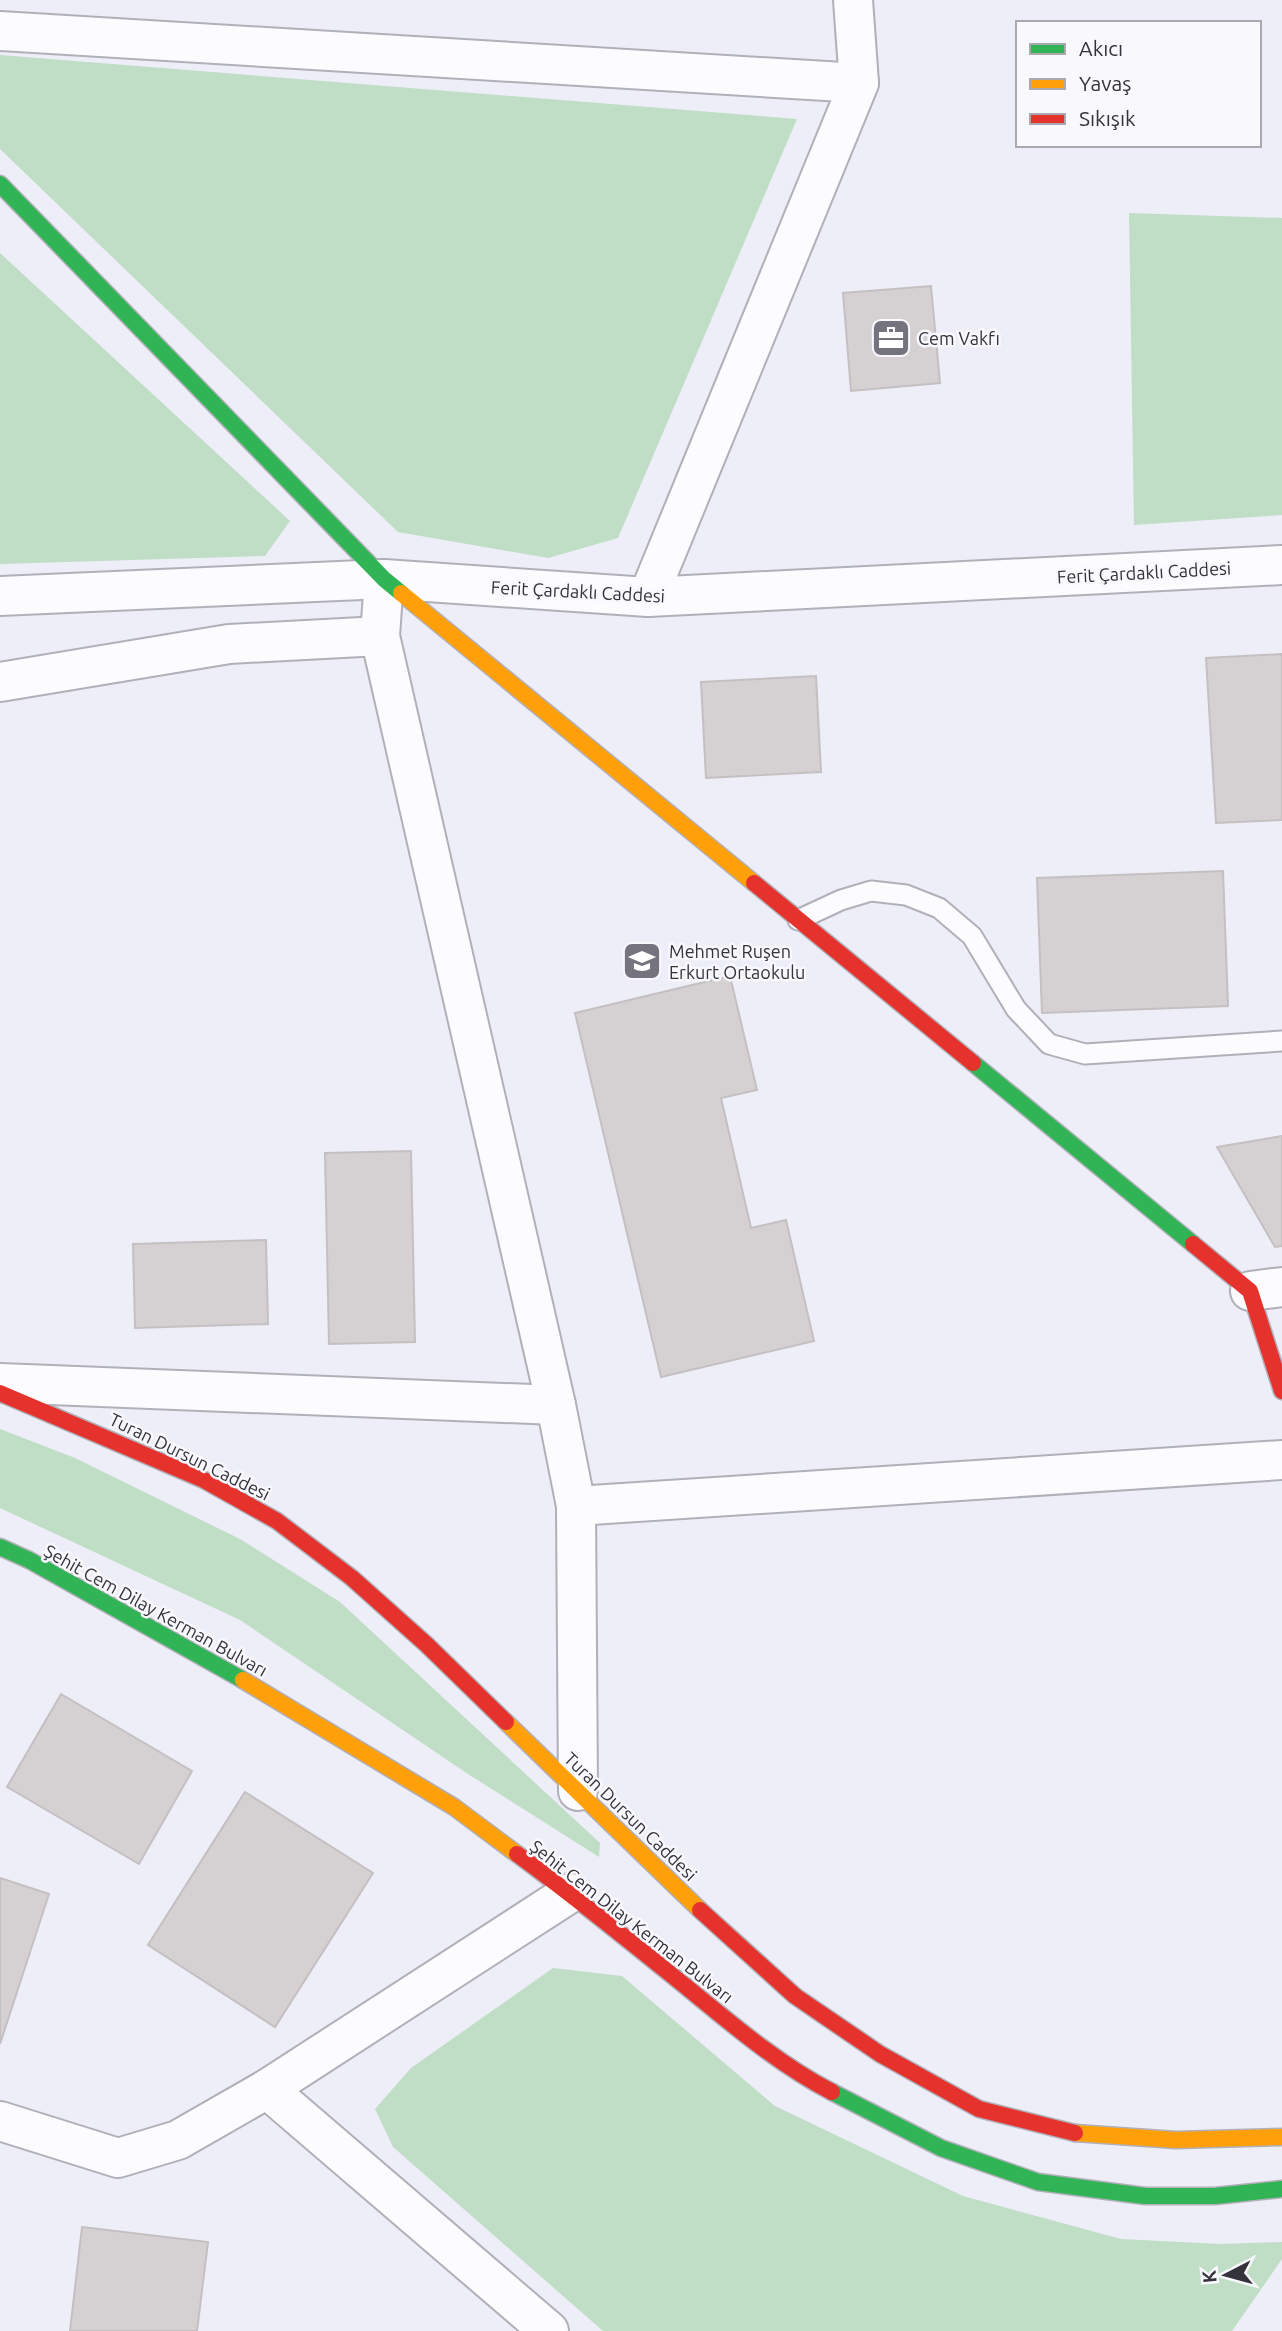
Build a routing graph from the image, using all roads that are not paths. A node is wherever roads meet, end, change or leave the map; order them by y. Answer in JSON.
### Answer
{"nodes":[{"id":1,"x":853,"y":0,"type":"edge"},
{"id":2,"x":0,"y":30,"type":"edge"},
{"id":3,"x":859,"y":83,"type":"junction"},
{"id":4,"x":0,"y":184,"type":"edge"},
{"id":5,"x":1282,"y":565,"type":"edge"},
{"id":6,"x":384,"y":579,"type":"junction"},
{"id":7,"x":0,"y":596,"type":"edge"},
{"id":8,"x":648,"y":597,"type":"junction"},
{"id":9,"x":380,"y":636,"type":"junction"},
{"id":10,"x":0,"y":682,"type":"edge"},
{"id":11,"x":798,"y":920,"type":"junction"},
{"id":12,"x":1282,"y":1041,"type":"edge"},
{"id":13,"x":1266,"y":1289,"type":"edge"},
{"id":14,"x":0,"y":1383,"type":"edge"},
{"id":15,"x":1282,"y":1391,"type":"edge"},
{"id":16,"x":0,"y":1393,"type":"edge"},
{"id":17,"x":556,"y":1405,"type":"junction"},
{"id":18,"x":1282,"y":1460,"type":"edge"},
{"id":19,"x":576,"y":1506,"type":"junction"},
{"id":20,"x":0,"y":1547,"type":"edge"},
{"id":21,"x":578,"y":1791,"type":"junction"},
{"id":22,"x":570,"y":1893,"type":"junction"},
{"id":23,"x":267,"y":2089,"type":"junction"},
{"id":24,"x":0,"y":2121,"type":"edge"},
{"id":25,"x":1282,"y":2137,"type":"edge"},
{"id":26,"x":1282,"y":2189,"type":"edge"},
{"id":27,"x":549,"y":2331,"type":"edge"}],
"edges":[{"from":1,"to":3,"type":"street"},
{"from":2,"to":3,"type":"street"},
{"from":3,"to":8,"type":"street"},
{"from":4,"to":6,"type":"main road"},
{"from":5,"to":8,"type":"street","name":"Ferit Çardaklı Caddesi"},
{"from":6,"to":7,"type":"street","name":"Ferit Çardaklı Caddesi"},
{"from":6,"to":8,"type":"street","name":"Ferit Çardaklı Caddesi"},
{"from":6,"to":9,"type":"street"},
{"from":6,"to":11,"type":"main road"},
{"from":9,"to":10,"type":"street"},
{"from":9,"to":17,"type":"street"},
{"from":11,"to":12,"type":"lane"},
{"from":11,"to":13,"type":"main road"},
{"from":13,"to":15,"type":"main road"},
{"from":14,"to":17,"type":"street"},
{"from":16,"to":21,"type":"main road","name":"Turan Dursun Caddesi"},
{"from":17,"to":19,"type":"street"},
{"from":18,"to":19,"type":"street"},
{"from":19,"to":21,"type":"street"},
{"from":20,"to":22,"type":"main road","name":"Şehit Cem Dilay Kerman Bulvarı"},
{"from":21,"to":25,"type":"main road","name":"Turan Dursun Caddesi"},
{"from":22,"to":23,"type":"street"},
{"from":22,"to":26,"type":"main road","name":"Şehit Cem Dilay Kerman Bulvarı"},
{"from":23,"to":24,"type":"street"},
{"from":23,"to":27,"type":"street"}]}
